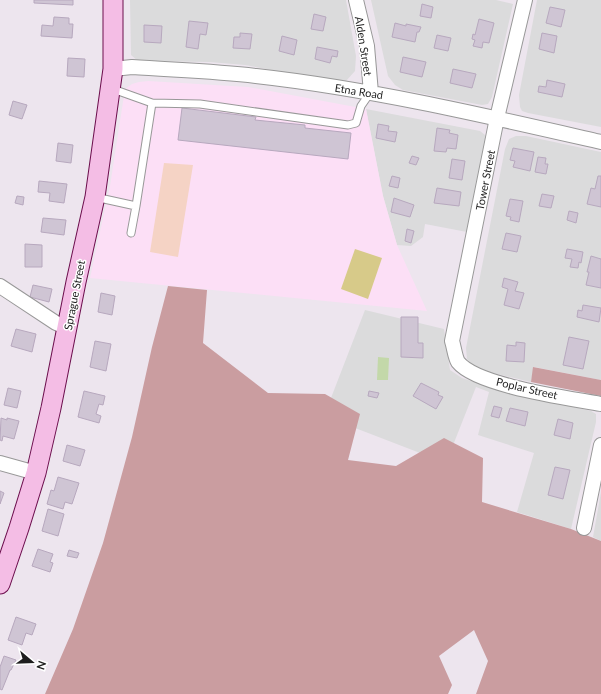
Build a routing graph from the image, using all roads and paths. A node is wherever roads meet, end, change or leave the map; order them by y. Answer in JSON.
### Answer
{"nodes":[{"id":1,"x":113,"y":0,"type":"edge"},
{"id":2,"x":356,"y":0,"type":"edge"},
{"id":3,"x":525,"y":0,"type":"edge"},
{"id":4,"x":111,"y":78,"type":"junction"},
{"id":5,"x":371,"y":93,"type":"junction"},
{"id":6,"x":152,"y":103,"type":"junction"},
{"id":7,"x":497,"y":118,"type":"junction"},
{"id":8,"x":601,"y":142,"type":"edge"},
{"id":9,"x":95,"y":196,"type":"junction"},
{"id":10,"x":136,"y":206,"type":"junction"},
{"id":11,"x":131,"y":233,"type":"dead end"},
{"id":12,"x":0,"y":286,"type":"edge"},
{"id":13,"x":67,"y":328,"type":"junction"},
{"id":14,"x":457,"y":361,"type":"joint"},
{"id":15,"x":601,"y":404,"type":"edge"},
{"id":16,"x":601,"y":445,"type":"edge"},
{"id":17,"x":0,"y":463,"type":"edge"},
{"id":18,"x":36,"y":473,"type":"junction"},
{"id":19,"x":584,"y":528,"type":"dead end"},
{"id":20,"x":0,"y":584,"type":"edge"}],
"edges":[{"from":1,"to":4,"type":"main road","name":"Sprague Street"},
{"from":2,"to":5,"type":"street","name":"Alden Street"},
{"from":3,"to":7,"type":"street","name":"Tower Street"},
{"from":4,"to":5,"type":"street","name":"Etna Road"},
{"from":4,"to":6,"type":"lane"},
{"from":4,"to":9,"type":"main road","name":"Sprague Street"},
{"from":5,"to":6,"type":"lane"},
{"from":5,"to":7,"type":"street","name":"Etna Road"},
{"from":6,"to":10,"type":"lane"},
{"from":7,"to":8,"type":"street","name":"Etna Road"},
{"from":7,"to":14,"type":"street","name":"Tower Street"},
{"from":9,"to":10,"type":"lane"},
{"from":9,"to":13,"type":"main road","name":"Sprague Street"},
{"from":10,"to":11,"type":"lane"},
{"from":12,"to":13,"type":"street"},
{"from":13,"to":18,"type":"main road","name":"Sprague Street"},
{"from":14,"to":15,"type":"street","name":"Poplar Street"},
{"from":16,"to":19,"type":"street"},
{"from":17,"to":18,"type":"street"},
{"from":18,"to":20,"type":"main road","name":"Sprague Street"}]}
